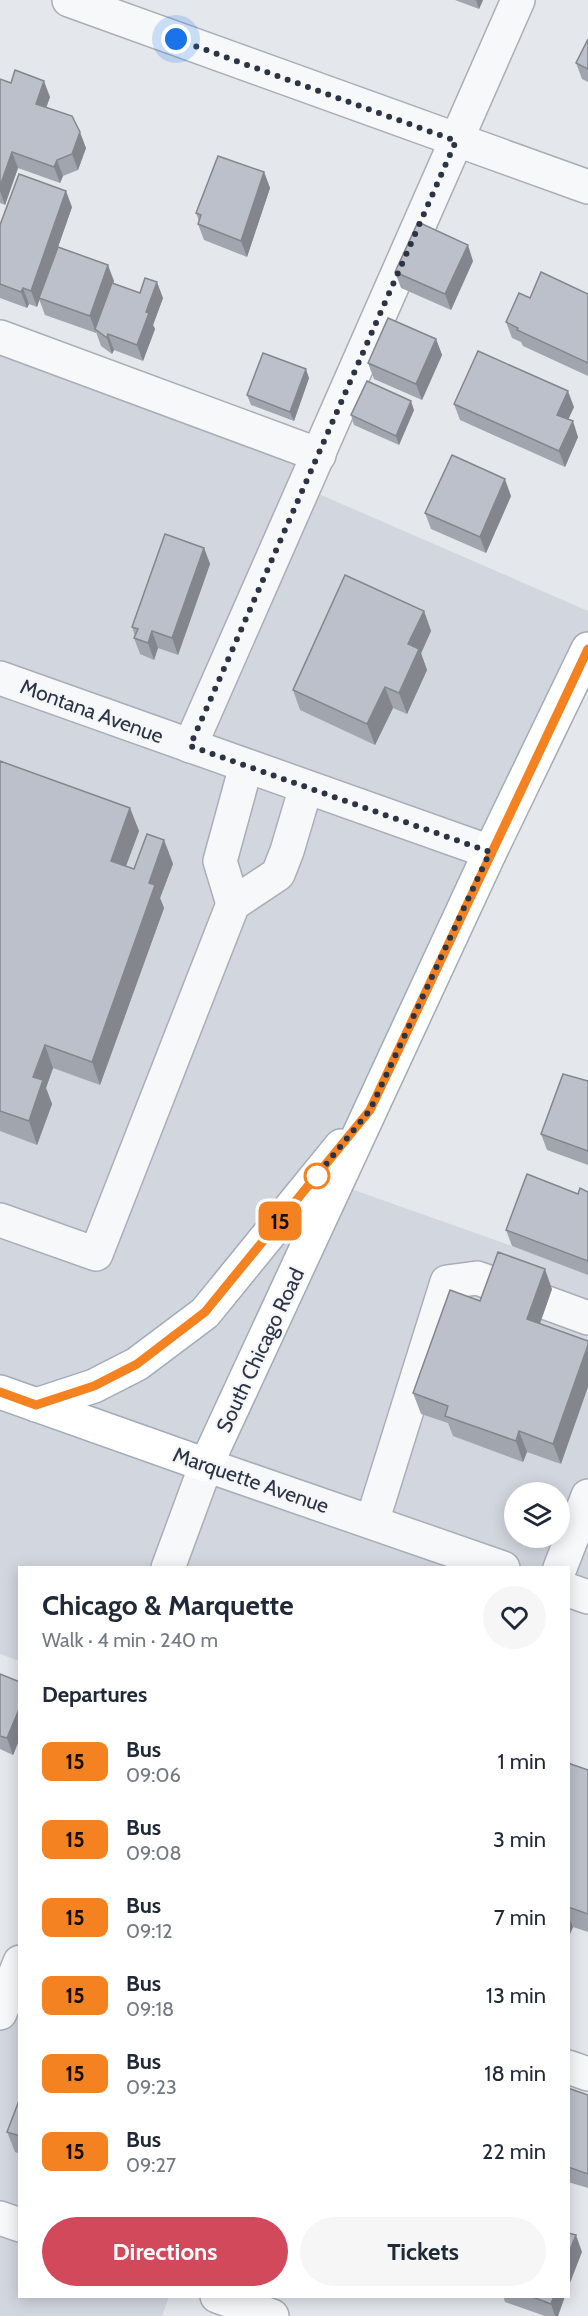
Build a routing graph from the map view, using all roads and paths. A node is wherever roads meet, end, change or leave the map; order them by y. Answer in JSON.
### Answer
{"nodes":[{"id":1,"x":69,"y":0,"type":"edge"},
{"id":2,"x":518,"y":0,"type":"edge"},
{"id":3,"x":456,"y":141,"type":"junction"},
{"id":4,"x":588,"y":187,"type":"edge"},
{"id":5,"x":0,"y":337,"type":"edge"},
{"id":6,"x":319,"y":455,"type":"junction"},
{"id":7,"x":588,"y":649,"type":"edge"},
{"id":8,"x":0,"y":678,"type":"edge"},
{"id":9,"x":190,"y":746,"type":"junction"},
{"id":10,"x":246,"y":766,"type":"junction"},
{"id":11,"x":306,"y":787,"type":"junction"},
{"id":12,"x":490,"y":852,"type":"junction"},
{"id":13,"x":233,"y":904,"type":"junction"},
{"id":14,"x":370,"y":1110,"type":"junction"},
{"id":15,"x":0,"y":1220,"type":"edge"},
{"id":16,"x":500,"y":1286,"type":"edge"},
{"id":17,"x":547,"y":1303,"type":"dead end"},
{"id":18,"x":588,"y":1318,"type":"edge"},
{"id":19,"x":0,"y":1392,"type":"edge"},
{"id":20,"x":36,"y":1405,"type":"junction"},
{"id":21,"x":206,"y":1465,"type":"junction"},
{"id":22,"x":588,"y":1496,"type":"edge"},
{"id":23,"x":372,"y":1522,"type":"junction"},
{"id":24,"x":169,"y":1566,"type":"edge"},
{"id":25,"x":496,"y":1566,"type":"edge"},
{"id":26,"x":561,"y":1566,"type":"edge"},
{"id":27,"x":570,"y":1591,"type":"edge"},
{"id":28,"x":588,"y":1597,"type":"edge"},
{"id":29,"x":18,"y":1967,"type":"edge"},
{"id":30,"x":0,"y":2013,"type":"edge"},
{"id":31,"x":570,"y":2068,"type":"edge"},
{"id":32,"x":588,"y":2073,"type":"edge"},
{"id":33,"x":0,"y":2218,"type":"edge"},
{"id":34,"x":18,"y":2224,"type":"edge"},
{"id":35,"x":223,"y":2298,"type":"edge"},
{"id":36,"x":272,"y":2316,"type":"edge"}],
"edges":[{"from":1,"to":3,"type":"street"},
{"from":2,"to":3,"type":"street"},
{"from":3,"to":4,"type":"street"},
{"from":3,"to":6,"type":"street"},
{"from":5,"to":6,"type":"street"},
{"from":6,"to":9,"type":"street"},
{"from":7,"to":12,"type":"main road","name":"South Chicago Road"},
{"from":8,"to":9,"type":"street","name":"Montana Avenue"},
{"from":9,"to":10,"type":"street","name":"Montana Avenue"},
{"from":10,"to":11,"type":"street","name":"Montana Avenue"},
{"from":10,"to":13,"type":"street"},
{"from":11,"to":12,"type":"street","name":"Montana Avenue"},
{"from":11,"to":13,"type":"street"},
{"from":12,"to":14,"type":"main road","name":"South Chicago Road"},
{"from":13,"to":15,"type":"street"},
{"from":14,"to":20,"type":"main road"},
{"from":14,"to":21,"type":"main road","name":"South Chicago Road"},
{"from":16,"to":23,"type":"street"},
{"from":17,"to":18,"type":"street"},
{"from":19,"to":20,"type":"main road","name":"Marquette Avenue"},
{"from":20,"to":21,"type":"main road","name":"Marquette Avenue"},
{"from":21,"to":23,"type":"street","name":"Marquette Avenue"},
{"from":21,"to":24,"type":"street"},
{"from":22,"to":26,"type":"street"},
{"from":23,"to":25,"type":"street","name":"Marquette Avenue"},
{"from":27,"to":28,"type":"street"},
{"from":29,"to":30,"type":"street"},
{"from":31,"to":32,"type":"street"},
{"from":33,"to":34,"type":"street"},
{"from":35,"to":36,"type":"street"}]}
